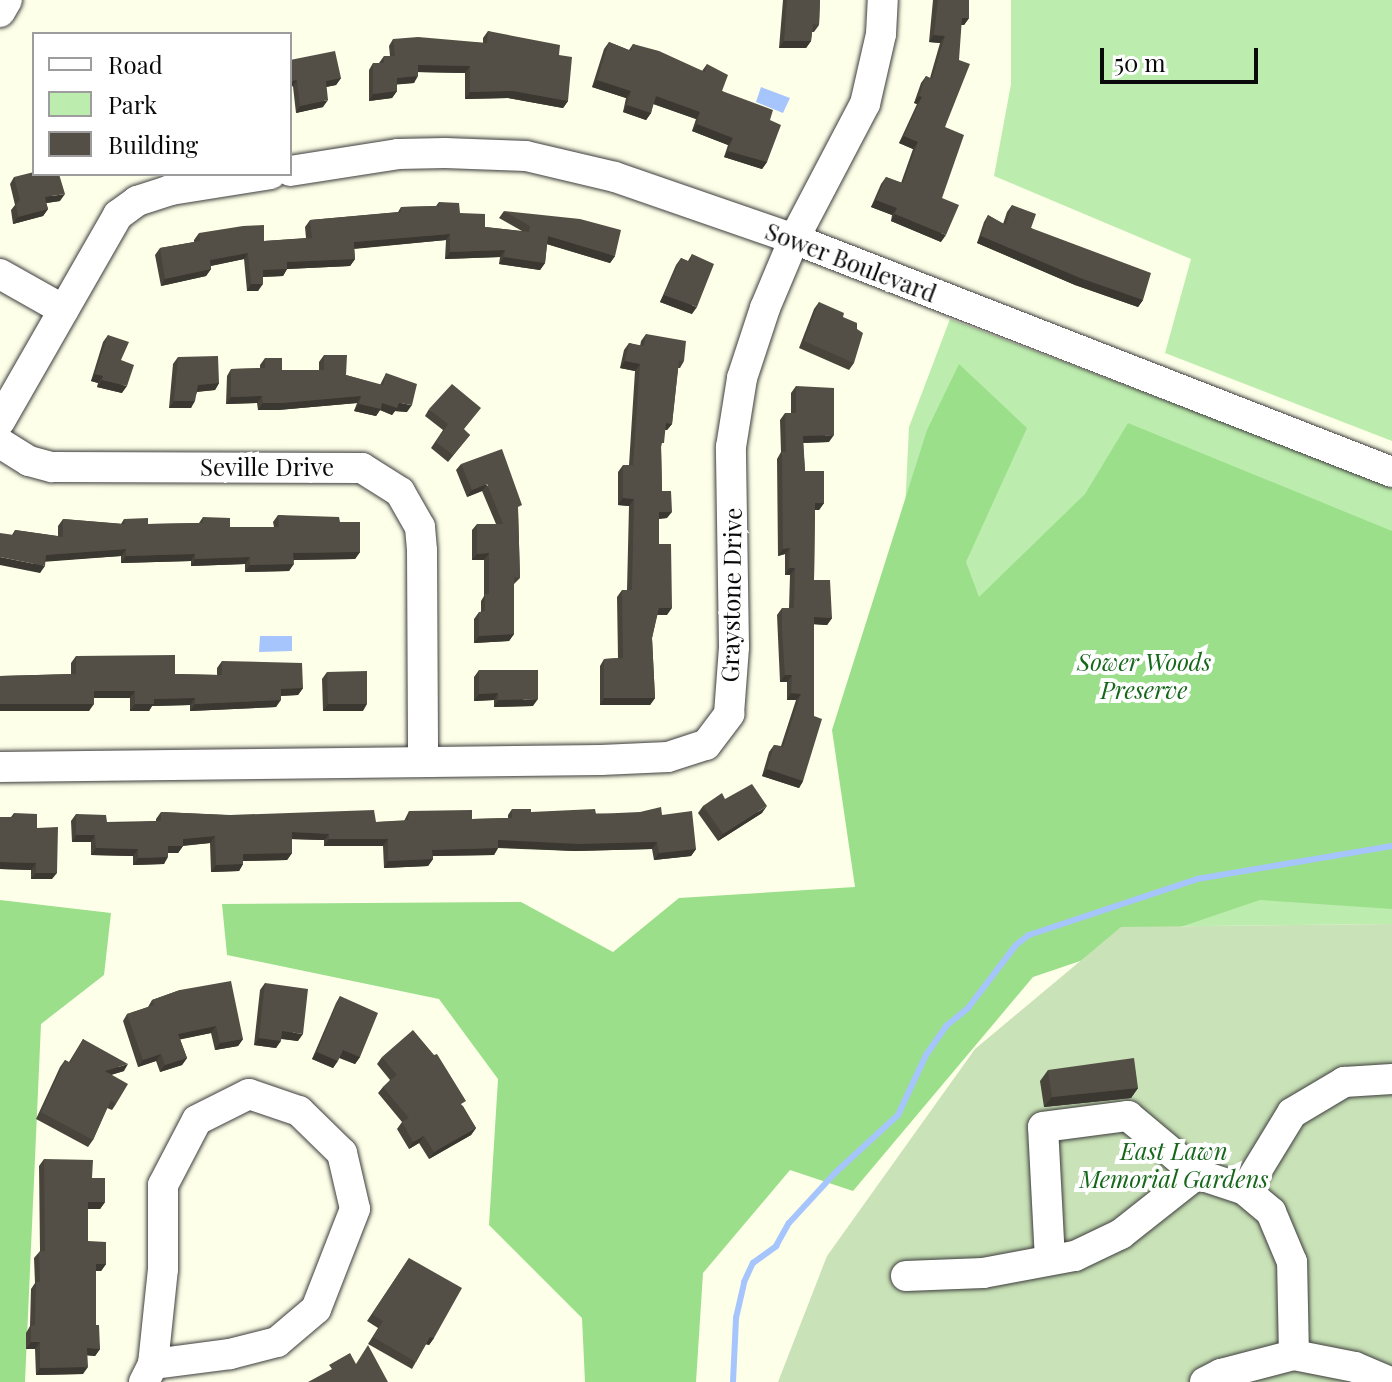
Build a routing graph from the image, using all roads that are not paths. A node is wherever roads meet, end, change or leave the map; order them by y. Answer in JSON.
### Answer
{"nodes":[{"id":1,"x":7,"y":0,"type":"edge"},
{"id":2,"x":883,"y":0,"type":"edge"},
{"id":3,"x":0,"y":12,"type":"edge"},
{"id":4,"x":292,"y":171,"type":"edge"},
{"id":5,"x":258,"y":176,"type":"edge"},
{"id":6,"x":794,"y":239,"type":"junction"},
{"id":7,"x":0,"y":274,"type":"edge"},
{"id":8,"x":64,"y":310,"type":"junction"},
{"id":9,"x":0,"y":421,"type":"edge"},
{"id":10,"x":0,"y":443,"type":"edge"},
{"id":11,"x":1392,"y":472,"type":"edge"},
{"id":12,"x":423,"y":762,"type":"junction"},
{"id":13,"x":0,"y":767,"type":"edge"},
{"id":14,"x":1392,"y":1079,"type":"edge"},
{"id":15,"x":1197,"y":1174,"type":"junction"},
{"id":16,"x":1245,"y":1190,"type":"junction"},
{"id":17,"x":1050,"y":1260,"type":"junction"},
{"id":18,"x":906,"y":1276,"type":"dead end"},
{"id":19,"x":1294,"y":1355,"type":"junction"},
{"id":20,"x":148,"y":1373,"type":"edge"},
{"id":21,"x":1205,"y":1382,"type":"edge"},
{"id":22,"x":1391,"y":1382,"type":"edge"}],
"edges":[{"from":1,"to":3,"type":"street"},
{"from":2,"to":6,"type":"street","name":"Graystone Drive"},
{"from":4,"to":6,"type":"street","name":"Sower Boulevard"},
{"from":5,"to":8,"type":"street"},
{"from":6,"to":11,"type":"street","name":"Sower Boulevard"},
{"from":6,"to":12,"type":"street","name":"Graystone Drive"},
{"from":7,"to":8,"type":"street"},
{"from":8,"to":9,"type":"street"},
{"from":10,"to":12,"type":"street","name":"Seville Drive"},
{"from":12,"to":13,"type":"street","name":"Graystone Drive"},
{"from":14,"to":16,"type":"street"},
{"from":15,"to":16,"type":"street"},
{"from":15,"to":17,"type":"street"},
{"from":15,"to":17,"type":"street"},
{"from":16,"to":19,"type":"street"},
{"from":17,"to":18,"type":"street"},
{"from":19,"to":21,"type":"street"},
{"from":19,"to":22,"type":"street"},
{"from":20,"to":20,"type":"street"}]}
